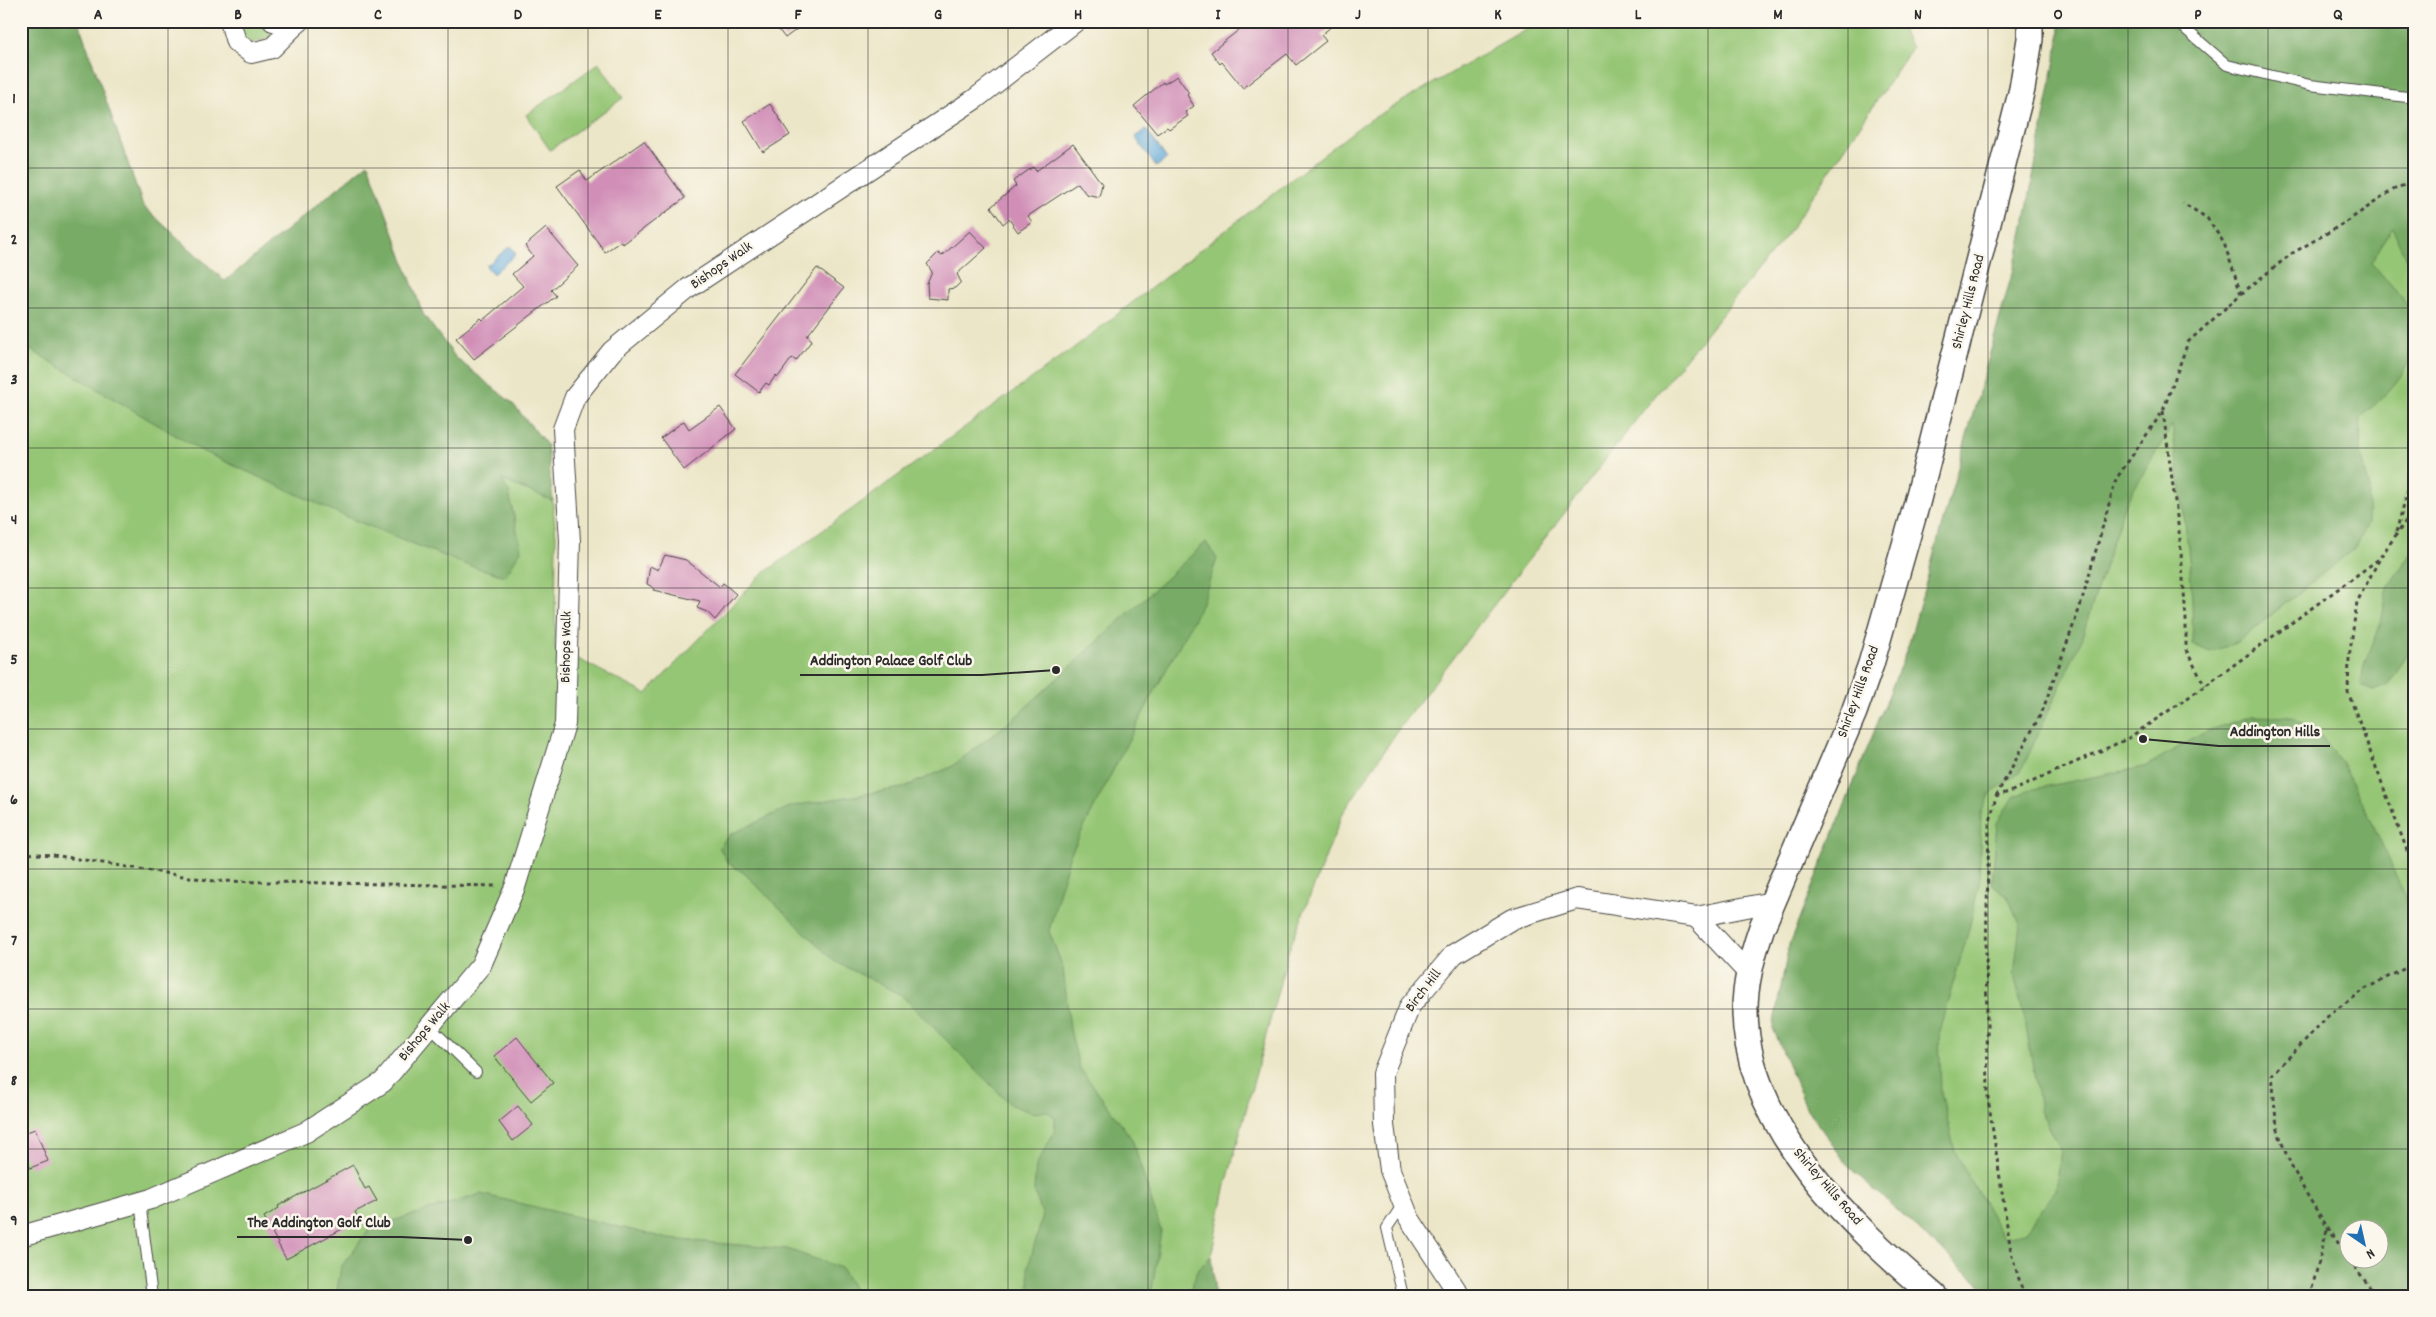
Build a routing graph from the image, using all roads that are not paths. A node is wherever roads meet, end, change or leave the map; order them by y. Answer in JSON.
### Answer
{"nodes":[{"id":1,"x":230,"y":21,"type":"edge"},
{"id":2,"x":273,"y":21,"type":"edge"},
{"id":3,"x":1076,"y":21,"type":"edge"},
{"id":4,"x":2030,"y":21,"type":"edge"},
{"id":5,"x":2176,"y":21,"type":"edge"},
{"id":6,"x":297,"y":24,"type":"edge"},
{"id":7,"x":2415,"y":98,"type":"edge"},
{"id":8,"x":1772,"y":902,"type":"junction"},
{"id":9,"x":1696,"y":917,"type":"junction"},
{"id":10,"x":1749,"y":974,"type":"junction"},
{"id":11,"x":429,"y":1026,"type":"junction"},
{"id":12,"x":476,"y":1072,"type":"dead end"},
{"id":13,"x":140,"y":1202,"type":"junction"},
{"id":14,"x":1403,"y":1204,"type":"junction"},
{"id":15,"x":21,"y":1236,"type":"edge"},
{"id":16,"x":152,"y":1296,"type":"edge"},
{"id":17,"x":1403,"y":1296,"type":"edge"},
{"id":18,"x":1460,"y":1296,"type":"edge"},
{"id":19,"x":1934,"y":1296,"type":"edge"}],
"edges":[{"from":1,"to":6,"type":"street"},
{"from":2,"to":6,"type":"street"},
{"from":3,"to":11,"type":"street","name":"Bishops Walk"},
{"from":4,"to":8,"type":"street","name":"Shirley Hills Road"},
{"from":5,"to":7,"type":"lane"},
{"from":8,"to":9,"type":"street","name":"Birch Hill"},
{"from":8,"to":10,"type":"street","name":"Shirley Hills Road"},
{"from":9,"to":10,"type":"street"},
{"from":9,"to":14,"type":"street","name":"Birch Hill"},
{"from":10,"to":19,"type":"street","name":"Shirley Hills Road"},
{"from":11,"to":12,"type":"lane"},
{"from":11,"to":13,"type":"street","name":"Bishops Walk"},
{"from":13,"to":15,"type":"street","name":"Bishops Walk"},
{"from":13,"to":16,"type":"lane"},
{"from":14,"to":17,"type":"lane"},
{"from":14,"to":18,"type":"street","name":"Birch Hill"}]}
